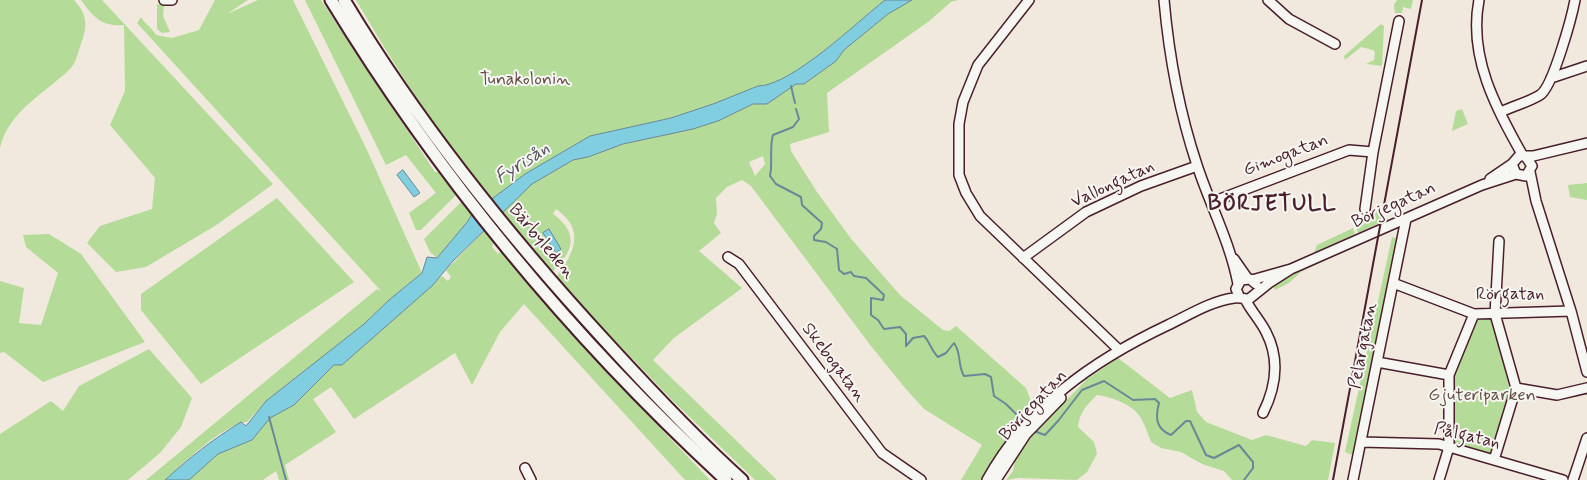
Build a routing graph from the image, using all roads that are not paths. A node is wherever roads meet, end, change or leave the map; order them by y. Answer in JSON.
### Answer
{"nodes":[{"id":1,"x":164,"y":0,"type":"edge"},
{"id":2,"x":172,"y":0,"type":"edge"},
{"id":3,"x":331,"y":0,"type":"edge"},
{"id":4,"x":344,"y":0,"type":"edge"},
{"id":5,"x":1029,"y":0,"type":"edge"},
{"id":6,"x":1164,"y":0,"type":"edge"},
{"id":7,"x":1268,"y":0,"type":"edge"},
{"id":8,"x":1479,"y":0,"type":"edge"},
{"id":9,"x":1575,"y":0,"type":"edge"},
{"id":10,"x":1399,"y":21,"type":"dead end"},
{"id":11,"x":1335,"y":44,"type":"dead end"},
{"id":12,"x":1587,"y":66,"type":"edge"},
{"id":13,"x":1551,"y":78,"type":"junction"},
{"id":14,"x":1501,"y":112,"type":"junction"},
{"id":15,"x":1587,"y":143,"type":"edge"},
{"id":16,"x":1561,"y":150,"type":"junction"},
{"id":17,"x":1374,"y":152,"type":"junction"},
{"id":18,"x":1519,"y":159,"type":"junction"},
{"id":19,"x":1198,"y":166,"type":"junction"},
{"id":20,"x":1531,"y":169,"type":"junction"},
{"id":21,"x":452,"y":170,"type":"junction"},
{"id":22,"x":1518,"y":175,"type":"junction"},
{"id":23,"x":1482,"y":185,"type":"junction"},
{"id":24,"x":1536,"y":200,"type":"junction"},
{"id":25,"x":1212,"y":202,"type":"junction"},
{"id":26,"x":1365,"y":209,"type":"dead end"},
{"id":27,"x":1406,"y":218,"type":"junction"},
{"id":28,"x":1499,"y":241,"type":"dead end"},
{"id":29,"x":518,"y":252,"type":"junction"},
{"id":30,"x":728,"y":257,"type":"dead end"},
{"id":31,"x":1233,"y":257,"type":"junction"},
{"id":32,"x":1023,"y":258,"type":"junction"},
{"id":33,"x":1291,"y":269,"type":"junction"},
{"id":34,"x":1250,"y":280,"type":"junction"},
{"id":35,"x":1394,"y":283,"type":"junction"},
{"id":36,"x":1245,"y":293,"type":"junction"},
{"id":37,"x":1571,"y":311,"type":"junction"},
{"id":38,"x":1474,"y":314,"type":"junction"},
{"id":39,"x":1496,"y":314,"type":"junction"},
{"id":40,"x":1118,"y":349,"type":"junction"},
{"id":41,"x":1377,"y":362,"type":"junction"},
{"id":42,"x":1587,"y":372,"type":"edge"},
{"id":43,"x":1449,"y":374,"type":"junction"},
{"id":44,"x":1516,"y":388,"type":"junction"},
{"id":45,"x":1587,"y":388,"type":"edge"},
{"id":46,"x":1263,"y":413,"type":"dead end"},
{"id":47,"x":1023,"y":432,"type":"junction"},
{"id":48,"x":1587,"y":438,"type":"edge"},
{"id":49,"x":1361,"y":442,"type":"junction"},
{"id":50,"x":1449,"y":447,"type":"junction"},
{"id":51,"x":702,"y":458,"type":"junction"},
{"id":52,"x":1494,"y":460,"type":"junction"},
{"id":53,"x":525,"y":468,"type":"dead end"},
{"id":54,"x":531,"y":480,"type":"edge"},
{"id":55,"x":716,"y":480,"type":"edge"},
{"id":56,"x":726,"y":480,"type":"edge"},
{"id":57,"x":742,"y":480,"type":"edge"},
{"id":58,"x":920,"y":480,"type":"edge"},
{"id":59,"x":987,"y":480,"type":"edge"},
{"id":60,"x":996,"y":480,"type":"edge"},
{"id":61,"x":1353,"y":480,"type":"edge"},
{"id":62,"x":1439,"y":480,"type":"edge"},
{"id":63,"x":1563,"y":480,"type":"edge"},
{"id":64,"x":1573,"y":480,"type":"edge"}],
"edges":[{"from":1,"to":2,"type":"street"},
{"from":3,"to":21,"type":"main road","name":"Bärbyleden"},
{"from":4,"to":21,"type":"main road","name":"Bärbyleden"},
{"from":5,"to":32,"type":"street"},
{"from":6,"to":19,"type":"street"},
{"from":7,"to":11,"type":"street"},
{"from":8,"to":14,"type":"street"},
{"from":9,"to":13,"type":"street"},
{"from":10,"to":17,"type":"street"},
{"from":12,"to":13,"type":"street"},
{"from":13,"to":14,"type":"street"},
{"from":14,"to":18,"type":"street"},
{"from":15,"to":16,"type":"street","name":"Börjegatan"},
{"from":16,"to":18,"type":"street","name":"Börjegatan"},
{"from":16,"to":20,"type":"street","name":"Börjegatan"},
{"from":17,"to":25,"type":"street","name":"Gimogatan"},
{"from":17,"to":26,"type":"street"},
{"from":18,"to":20,"type":"street"},
{"from":18,"to":22,"type":"street"},
{"from":18,"to":23,"type":"street","name":"Börjegatan"},
{"from":19,"to":25,"type":"street"},
{"from":19,"to":32,"type":"street","name":"Vallongatan"},
{"from":20,"to":22,"type":"street","name":"Börjegatan"},
{"from":20,"to":24,"type":"street"},
{"from":21,"to":29,"type":"main road","name":"Bärbyleden"},
{"from":22,"to":23,"type":"street","name":"Börjegatan"},
{"from":22,"to":24,"type":"street"},
{"from":23,"to":27,"type":"street","name":"Börjegatan"},
{"from":24,"to":37,"type":"street"},
{"from":25,"to":31,"type":"street"},
{"from":27,"to":33,"type":"street","name":"Börjegatan"},
{"from":27,"to":35,"type":"street","name":"Pelargatan"},
{"from":28,"to":39,"type":"street"},
{"from":29,"to":51,"type":"main road","name":"Bärbyleden"},
{"from":29,"to":57,"type":"main road","name":"Bärbyleden"},
{"from":30,"to":58,"type":"street","name":"Skebogatan"},
{"from":31,"to":34,"type":"street"},
{"from":31,"to":36,"type":"street"},
{"from":32,"to":40,"type":"street"},
{"from":33,"to":34,"type":"street","name":"Börjegatan"},
{"from":33,"to":36,"type":"street","name":"Börjegatan"},
{"from":34,"to":36,"type":"street"},
{"from":34,"to":36,"type":"street","name":"Börjegatan"},
{"from":35,"to":38,"type":"street","name":"Rörgatan"},
{"from":35,"to":41,"type":"street","name":"Pelargatan"},
{"from":36,"to":40,"type":"street","name":"Börjegatan"},
{"from":36,"to":46,"type":"street"},
{"from":37,"to":39,"type":"street","name":"Rörgatan"},
{"from":37,"to":42,"type":"street"},
{"from":38,"to":39,"type":"street","name":"Rörgatan"},
{"from":38,"to":43,"type":"street"},
{"from":39,"to":44,"type":"street"},
{"from":40,"to":47,"type":"street","name":"Börjegatan"},
{"from":41,"to":43,"type":"street"},
{"from":41,"to":49,"type":"street","name":"Pelargatan"},
{"from":43,"to":50,"type":"street"},
{"from":44,"to":45,"type":"street"},
{"from":44,"to":52,"type":"street"},
{"from":47,"to":59,"type":"street","name":"Börjegatan"},
{"from":47,"to":60,"type":"street","name":"Börjegatan"},
{"from":48,"to":64,"type":"street"},
{"from":49,"to":50,"type":"street","name":"Pålgatan"},
{"from":49,"to":61,"type":"street","name":"Pelargatan"},
{"from":50,"to":52,"type":"street","name":"Pålgatan"},
{"from":50,"to":62,"type":"street"},
{"from":51,"to":55,"type":"main road"},
{"from":51,"to":56,"type":"main road","name":"Bärbyleden"},
{"from":52,"to":63,"type":"street","name":"Pålgatan"},
{"from":53,"to":54,"type":"street"}]}
